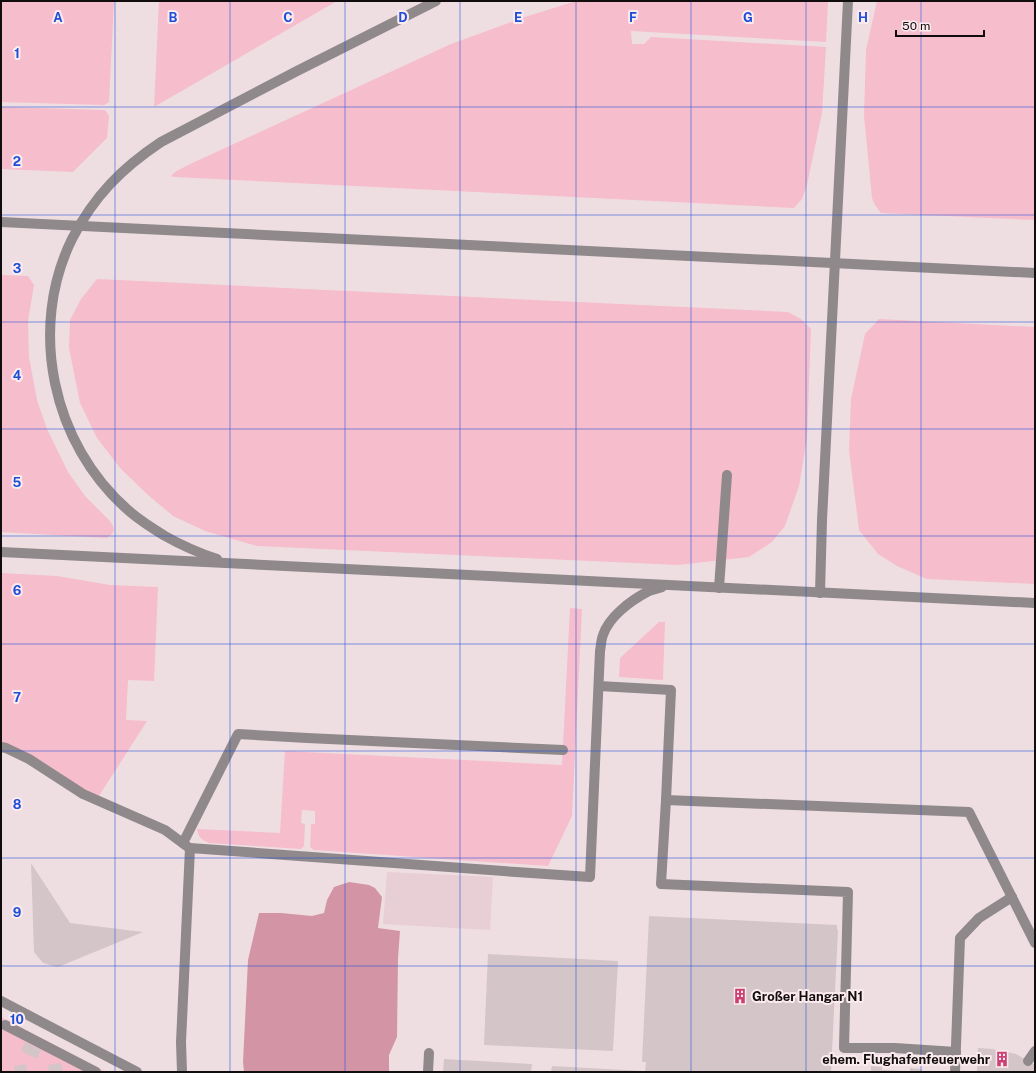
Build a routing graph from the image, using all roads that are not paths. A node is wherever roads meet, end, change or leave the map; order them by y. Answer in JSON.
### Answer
{"nodes":[{"id":1,"x":436,"y":1,"type":"edge"},
{"id":2,"x":848,"y":1,"type":"edge"},
{"id":3,"x":1,"y":222,"type":"edge"},
{"id":4,"x":79,"y":226,"type":"junction"},
{"id":5,"x":835,"y":264,"type":"junction"},
{"id":6,"x":1035,"y":273,"type":"edge"},
{"id":7,"x":727,"y":475,"type":"dead end"},
{"id":8,"x":1,"y":552,"type":"edge"},
{"id":9,"x":241,"y":564,"type":"junction"},
{"id":10,"x":676,"y":586,"type":"junction"},
{"id":11,"x":719,"y":588,"type":"junction"},
{"id":12,"x":820,"y":593,"type":"junction"},
{"id":13,"x":1021,"y":603,"type":"junction"},
{"id":14,"x":1035,"y":603,"type":"edge"},
{"id":15,"x":1035,"y":606,"type":"edge"},
{"id":16,"x":599,"y":686,"type":"junction"},
{"id":17,"x":1,"y":747,"type":"edge"},
{"id":18,"x":563,"y":750,"type":"dead end"},
{"id":19,"x":666,"y":800,"type":"junction"},
{"id":20,"x":186,"y":846,"type":"junction"},
{"id":21,"x":1012,"y":897,"type":"junction"},
{"id":22,"x":1035,"y":943,"type":"edge"},
{"id":23,"x":1,"y":1001,"type":"edge"},
{"id":24,"x":5,"y":1025,"type":"dead end"},
{"id":25,"x":1035,"y":1051,"type":"edge"},
{"id":26,"x":956,"y":1052,"type":"junction"},
{"id":27,"x":429,"y":1053,"type":"dead end"},
{"id":28,"x":1028,"y":1061,"type":"dead end"},
{"id":29,"x":96,"y":1072,"type":"edge"},
{"id":30,"x":137,"y":1072,"type":"edge"},
{"id":31,"x":182,"y":1072,"type":"edge"},
{"id":32,"x":428,"y":1072,"type":"edge"},
{"id":33,"x":955,"y":1072,"type":"edge"}],
"edges":[{"from":1,"to":4,"type":"street"},
{"from":2,"to":5,"type":"street"},
{"from":3,"to":4,"type":"street"},
{"from":4,"to":5,"type":"street"},
{"from":4,"to":9,"type":"street"},
{"from":5,"to":6,"type":"street"},
{"from":5,"to":12,"type":"street"},
{"from":7,"to":11,"type":"street"},
{"from":8,"to":9,"type":"street"},
{"from":9,"to":10,"type":"street"},
{"from":10,"to":11,"type":"street"},
{"from":10,"to":16,"type":"street"},
{"from":11,"to":12,"type":"street"},
{"from":12,"to":13,"type":"street"},
{"from":13,"to":14,"type":"street"},
{"from":13,"to":15,"type":"street"},
{"from":16,"to":19,"type":"street"},
{"from":16,"to":20,"type":"street"},
{"from":17,"to":20,"type":"street"},
{"from":18,"to":20,"type":"street"},
{"from":19,"to":21,"type":"street"},
{"from":19,"to":26,"type":"street"},
{"from":20,"to":31,"type":"street"},
{"from":21,"to":22,"type":"street"},
{"from":21,"to":26,"type":"street"},
{"from":23,"to":30,"type":"street"},
{"from":24,"to":29,"type":"street"},
{"from":25,"to":28,"type":"street"},
{"from":26,"to":33,"type":"street"},
{"from":27,"to":32,"type":"street"}]}
